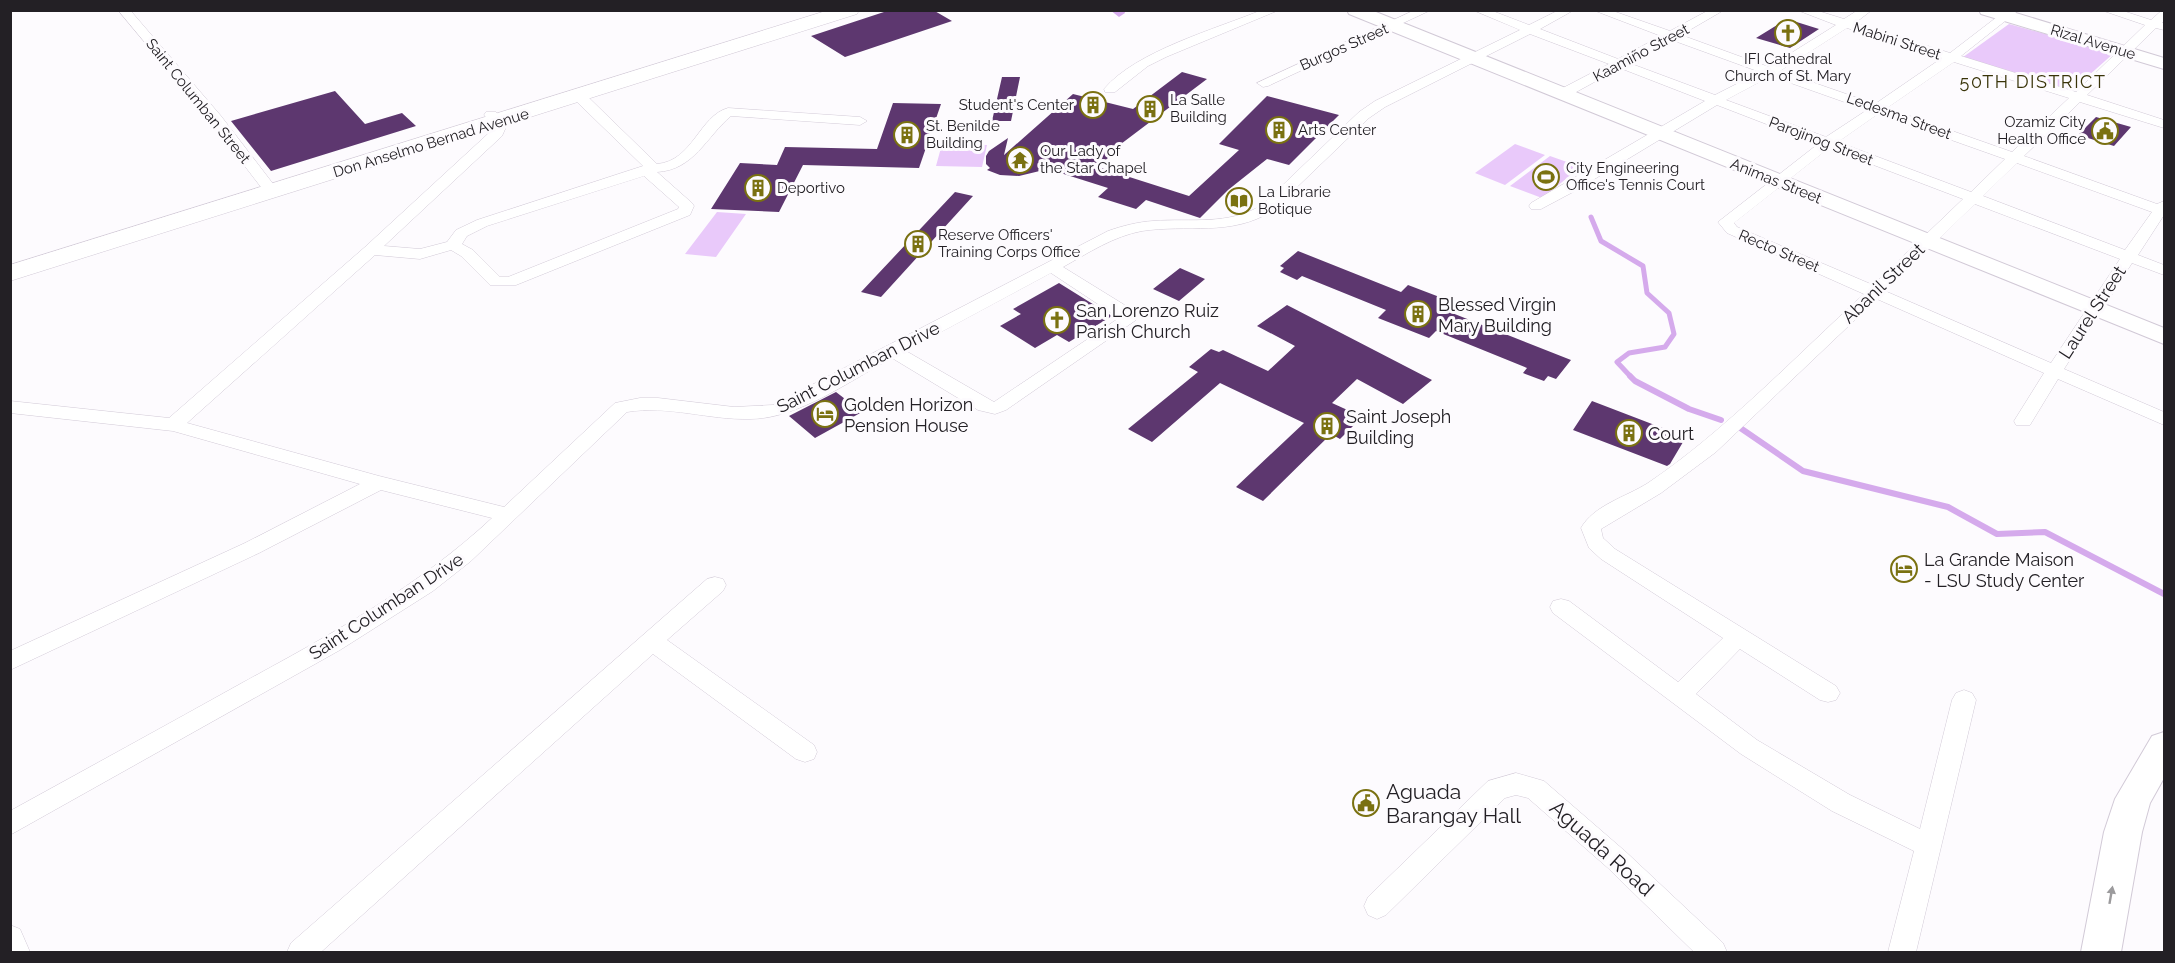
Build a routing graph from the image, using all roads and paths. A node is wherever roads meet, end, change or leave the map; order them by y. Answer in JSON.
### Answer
{"nodes":[{"id":1,"x":123,"y":10,"type":"edge"},
{"id":2,"x":830,"y":10,"type":"edge"},
{"id":3,"x":850,"y":10,"type":"edge"},
{"id":4,"x":1274,"y":10,"type":"edge"},
{"id":5,"x":1355,"y":10,"type":"edge"},
{"id":6,"x":1426,"y":10,"type":"edge"},
{"id":7,"x":1478,"y":10,"type":"edge"},
{"id":8,"x":1569,"y":10,"type":"edge"},
{"id":9,"x":1598,"y":10,"type":"edge"},
{"id":10,"x":1719,"y":10,"type":"edge"},
{"id":11,"x":1802,"y":10,"type":"edge"},
{"id":12,"x":1867,"y":10,"type":"edge"},
{"id":13,"x":1988,"y":10,"type":"edge"},
{"id":14,"x":2106,"y":10,"type":"edge"},
{"id":15,"x":2011,"y":13,"type":"edge"},
{"id":16,"x":2164,"y":14,"type":"edge"},
{"id":17,"x":1845,"y":24,"type":"junction"},
{"id":18,"x":2159,"y":25,"type":"edge"},
{"id":19,"x":1392,"y":26,"type":"junction"},
{"id":20,"x":1530,"y":30,"type":"junction"},
{"id":21,"x":1673,"y":36,"type":"junction"},
{"id":22,"x":716,"y":50,"type":"junction"},
{"id":23,"x":2124,"y":51,"type":"junction"},
{"id":24,"x":1473,"y":58,"type":"junction"},
{"id":25,"x":1952,"y":58,"type":"junction"},
{"id":26,"x":1620,"y":64,"type":"junction"},
{"id":27,"x":2164,"y":64,"type":"edge"},
{"id":28,"x":1771,"y":71,"type":"junction"},
{"id":29,"x":1263,"y":83,"type":"dead end"},
{"id":30,"x":1110,"y":89,"type":"dead end"},
{"id":31,"x":1562,"y":94,"type":"junction"},
{"id":32,"x":580,"y":97,"type":"junction"},
{"id":33,"x":2079,"y":97,"type":"junction"},
{"id":34,"x":1714,"y":101,"type":"junction"},
{"id":35,"x":1876,"y":108,"type":"junction"},
{"id":36,"x":495,"y":118,"type":"junction"},
{"id":37,"x":860,"y":121,"type":"dead end"},
{"id":38,"x":2164,"y":124,"type":"edge"},
{"id":39,"x":1661,"y":135,"type":"junction"},
{"id":40,"x":1827,"y":143,"type":"junction"},
{"id":41,"x":2014,"y":158,"type":"junction"},
{"id":42,"x":649,"y":169,"type":"junction"},
{"id":43,"x":1779,"y":182,"type":"junction"},
{"id":44,"x":269,"y":188,"type":"junction"},
{"id":45,"x":1973,"y":198,"type":"junction"},
{"id":46,"x":1536,"y":206,"type":"dead end"},
{"id":47,"x":2163,"y":209,"type":"edge"},
{"id":48,"x":1926,"y":242,"type":"junction"},
{"id":49,"x":453,"y":245,"type":"junction"},
{"id":50,"x":371,"y":250,"type":"junction"},
{"id":51,"x":2129,"y":256,"type":"junction"},
{"id":52,"x":10,"y":262,"type":"edge"},
{"id":53,"x":1052,"y":267,"type":"junction"},
{"id":54,"x":2164,"y":270,"type":"edge"},
{"id":55,"x":10,"y":273,"type":"edge"},
{"id":56,"x":1875,"y":292,"type":"junction"},
{"id":57,"x":2093,"y":309,"type":"junction"},
{"id":58,"x":2164,"y":337,"type":"edge"},
{"id":59,"x":893,"y":351,"type":"junction"},
{"id":60,"x":2054,"y":370,"type":"junction"},
{"id":61,"x":10,"y":406,"type":"edge"},
{"id":62,"x":2164,"y":419,"type":"edge"},
{"id":63,"x":2022,"y":421,"type":"dead end"},
{"id":64,"x":173,"y":425,"type":"junction"},
{"id":65,"x":380,"y":483,"type":"junction"},
{"id":66,"x":509,"y":514,"type":"junction"},
{"id":67,"x":715,"y":585,"type":"dead end"},
{"id":68,"x":1561,"y":607,"type":"dead end"},
{"id":69,"x":1739,"y":636,"type":"junction"},
{"id":70,"x":653,"y":642,"type":"junction"},
{"id":71,"x":10,"y":661,"type":"edge"},
{"id":72,"x":1828,"y":693,"type":"dead end"},
{"id":73,"x":1680,"y":695,"type":"junction"},
{"id":74,"x":1964,"y":700,"type":"dead end"},
{"id":75,"x":2164,"y":747,"type":"edge"},
{"id":76,"x":805,"y":752,"type":"dead end"},
{"id":77,"x":10,"y":824,"type":"edge"},
{"id":78,"x":1927,"y":845,"type":"junction"},
{"id":79,"x":1377,"y":906,"type":"dead end"},
{"id":80,"x":10,"y":938,"type":"edge"},
{"id":81,"x":16,"y":952,"type":"edge"},
{"id":82,"x":301,"y":952,"type":"edge"},
{"id":83,"x":1713,"y":952,"type":"edge"},
{"id":84,"x":1902,"y":952,"type":"edge"},
{"id":85,"x":2101,"y":952,"type":"edge"}],
"edges":[{"from":1,"to":44,"type":"street","name":"Saint Columban Street"},
{"from":2,"to":22,"type":"main road","name":"Don Anselmo Bernad Avenue"},
{"from":3,"to":22,"type":"main road","name":"Don Anselmo Bernad Avenue"},
{"from":4,"to":30,"type":"street"},
{"from":5,"to":19,"type":"street","name":"Animas Street"},
{"from":6,"to":19,"type":"street","name":"Burgos Street"},
{"from":7,"to":20,"type":"street","name":"Parojinog Street"},
{"from":8,"to":20,"type":"street","name":"Saint Columban Drive"},
{"from":9,"to":21,"type":"street","name":"Ledesma Street"},
{"from":10,"to":21,"type":"street","name":"Kaamiño Street"},
{"from":11,"to":17,"type":"street","name":"Mabini Street"},
{"from":12,"to":17,"type":"street"},
{"from":13,"to":15,"type":"street","name":"Rizal Avenue"},
{"from":14,"to":18,"type":"street"},
{"from":15,"to":23,"type":"street","name":"Rizal Avenue"},
{"from":15,"to":25,"type":"street","name":"Recto Street"},
{"from":16,"to":18,"type":"street","name":"Abanil Street"},
{"from":17,"to":25,"type":"street","name":"Mabini Street"},
{"from":17,"to":28,"type":"street"},
{"from":18,"to":23,"type":"street","name":"Abanil Street"},
{"from":19,"to":24,"type":"street","name":"Animas Street"},
{"from":19,"to":29,"type":"street","name":"Burgos Street"},
{"from":20,"to":24,"type":"street","name":"Saint Columban Drive"},
{"from":20,"to":26,"type":"street","name":"Parojinog Street"},
{"from":21,"to":26,"type":"street","name":"Kaamiño Street"},
{"from":21,"to":28,"type":"street","name":"Ledesma Street"},
{"from":22,"to":32,"type":"main road","name":"Don Anselmo Bernad Avenue"},
{"from":22,"to":36,"type":"main road","name":"Don Anselmo Bernad Avenue"},
{"from":23,"to":27,"type":"street","name":"Rizal Avenue"},
{"from":23,"to":33,"type":"street","name":"Abanil Street"},
{"from":24,"to":31,"type":"street","name":"Animas Street"},
{"from":24,"to":53,"type":"street","name":"Saint Columban Drive"},
{"from":25,"to":33,"type":"street","name":"Mabini Street"},
{"from":25,"to":35,"type":"street","name":"Recto Street"},
{"from":26,"to":31,"type":"street","name":"Kaamiño Street"},
{"from":26,"to":34,"type":"street","name":"Parojinog Street"},
{"from":28,"to":34,"type":"street"},
{"from":28,"to":35,"type":"street","name":"Ledesma Street"},
{"from":31,"to":39,"type":"street","name":"Animas Street"},
{"from":32,"to":36,"type":"main road","name":"Don Anselmo Bernad Avenue"},
{"from":32,"to":42,"type":"street"},
{"from":33,"to":38,"type":"street","name":"Mabini Street"},
{"from":33,"to":41,"type":"street","name":"Abanil Street"},
{"from":34,"to":39,"type":"street"},
{"from":34,"to":40,"type":"street","name":"Parojinog Street"},
{"from":35,"to":40,"type":"street","name":"Recto Street"},
{"from":35,"to":41,"type":"street","name":"Ledesma Street"},
{"from":36,"to":44,"type":"main road","name":"Don Anselmo Bernad Avenue"},
{"from":36,"to":50,"type":"street"},
{"from":37,"to":42,"type":"street"},
{"from":39,"to":43,"type":"street","name":"Animas Street"},
{"from":39,"to":46,"type":"street"},
{"from":40,"to":43,"type":"street","name":"Recto Street"},
{"from":40,"to":45,"type":"street","name":"Parojinog Street"},
{"from":41,"to":45,"type":"street","name":"Abanil Street"},
{"from":41,"to":47,"type":"street","name":"Ledesma Street"},
{"from":42,"to":49,"type":"street"},
{"from":42,"to":49,"type":"street"},
{"from":43,"to":48,"type":"street","name":"Animas Street"},
{"from":43,"to":56,"type":"street","name":"Recto Street"},
{"from":44,"to":52,"type":"main road","name":"Don Anselmo Bernad Avenue"},
{"from":44,"to":55,"type":"main road","name":"Don Anselmo Bernad Avenue"},
{"from":45,"to":48,"type":"street","name":"Abanil Street"},
{"from":45,"to":51,"type":"street","name":"Parojinog Street"},
{"from":47,"to":51,"type":"street","name":"Laurel Street"},
{"from":48,"to":56,"type":"street","name":"Abanil Street"},
{"from":48,"to":57,"type":"street","name":"Animas Street"},
{"from":49,"to":50,"type":"street"},
{"from":50,"to":64,"type":"street"},
{"from":51,"to":54,"type":"street","name":"Parojinog Street"},
{"from":51,"to":57,"type":"street","name":"Laurel Street"},
{"from":53,"to":59,"type":"street","name":"Saint Columban Drive"},
{"from":53,"to":59,"type":"street"},
{"from":56,"to":60,"type":"street","name":"Recto Street"},
{"from":56,"to":69,"type":"street","name":"Abanil Street"},
{"from":57,"to":58,"type":"street","name":"Animas Street"},
{"from":57,"to":60,"type":"street","name":"Laurel Street"},
{"from":59,"to":66,"type":"street","name":"Saint Columban Drive"},
{"from":60,"to":62,"type":"street","name":"Recto Street"},
{"from":60,"to":63,"type":"street","name":"Laurel Street"},
{"from":61,"to":64,"type":"street"},
{"from":64,"to":65,"type":"street"},
{"from":65,"to":66,"type":"street"},
{"from":65,"to":71,"type":"street"},
{"from":66,"to":77,"type":"street","name":"Saint Columban Drive"},
{"from":67,"to":70,"type":"street"},
{"from":68,"to":73,"type":"street"},
{"from":69,"to":72,"type":"street"},
{"from":69,"to":73,"type":"street"},
{"from":70,"to":76,"type":"street"},
{"from":70,"to":82,"type":"street"},
{"from":73,"to":78,"type":"street"},
{"from":74,"to":78,"type":"street"},
{"from":85,"to":75,"type":"street","one_way":true},
{"from":78,"to":84,"type":"street"},
{"from":79,"to":83,"type":"street","name":"Aguada Road"},
{"from":80,"to":81,"type":"street"}]}
